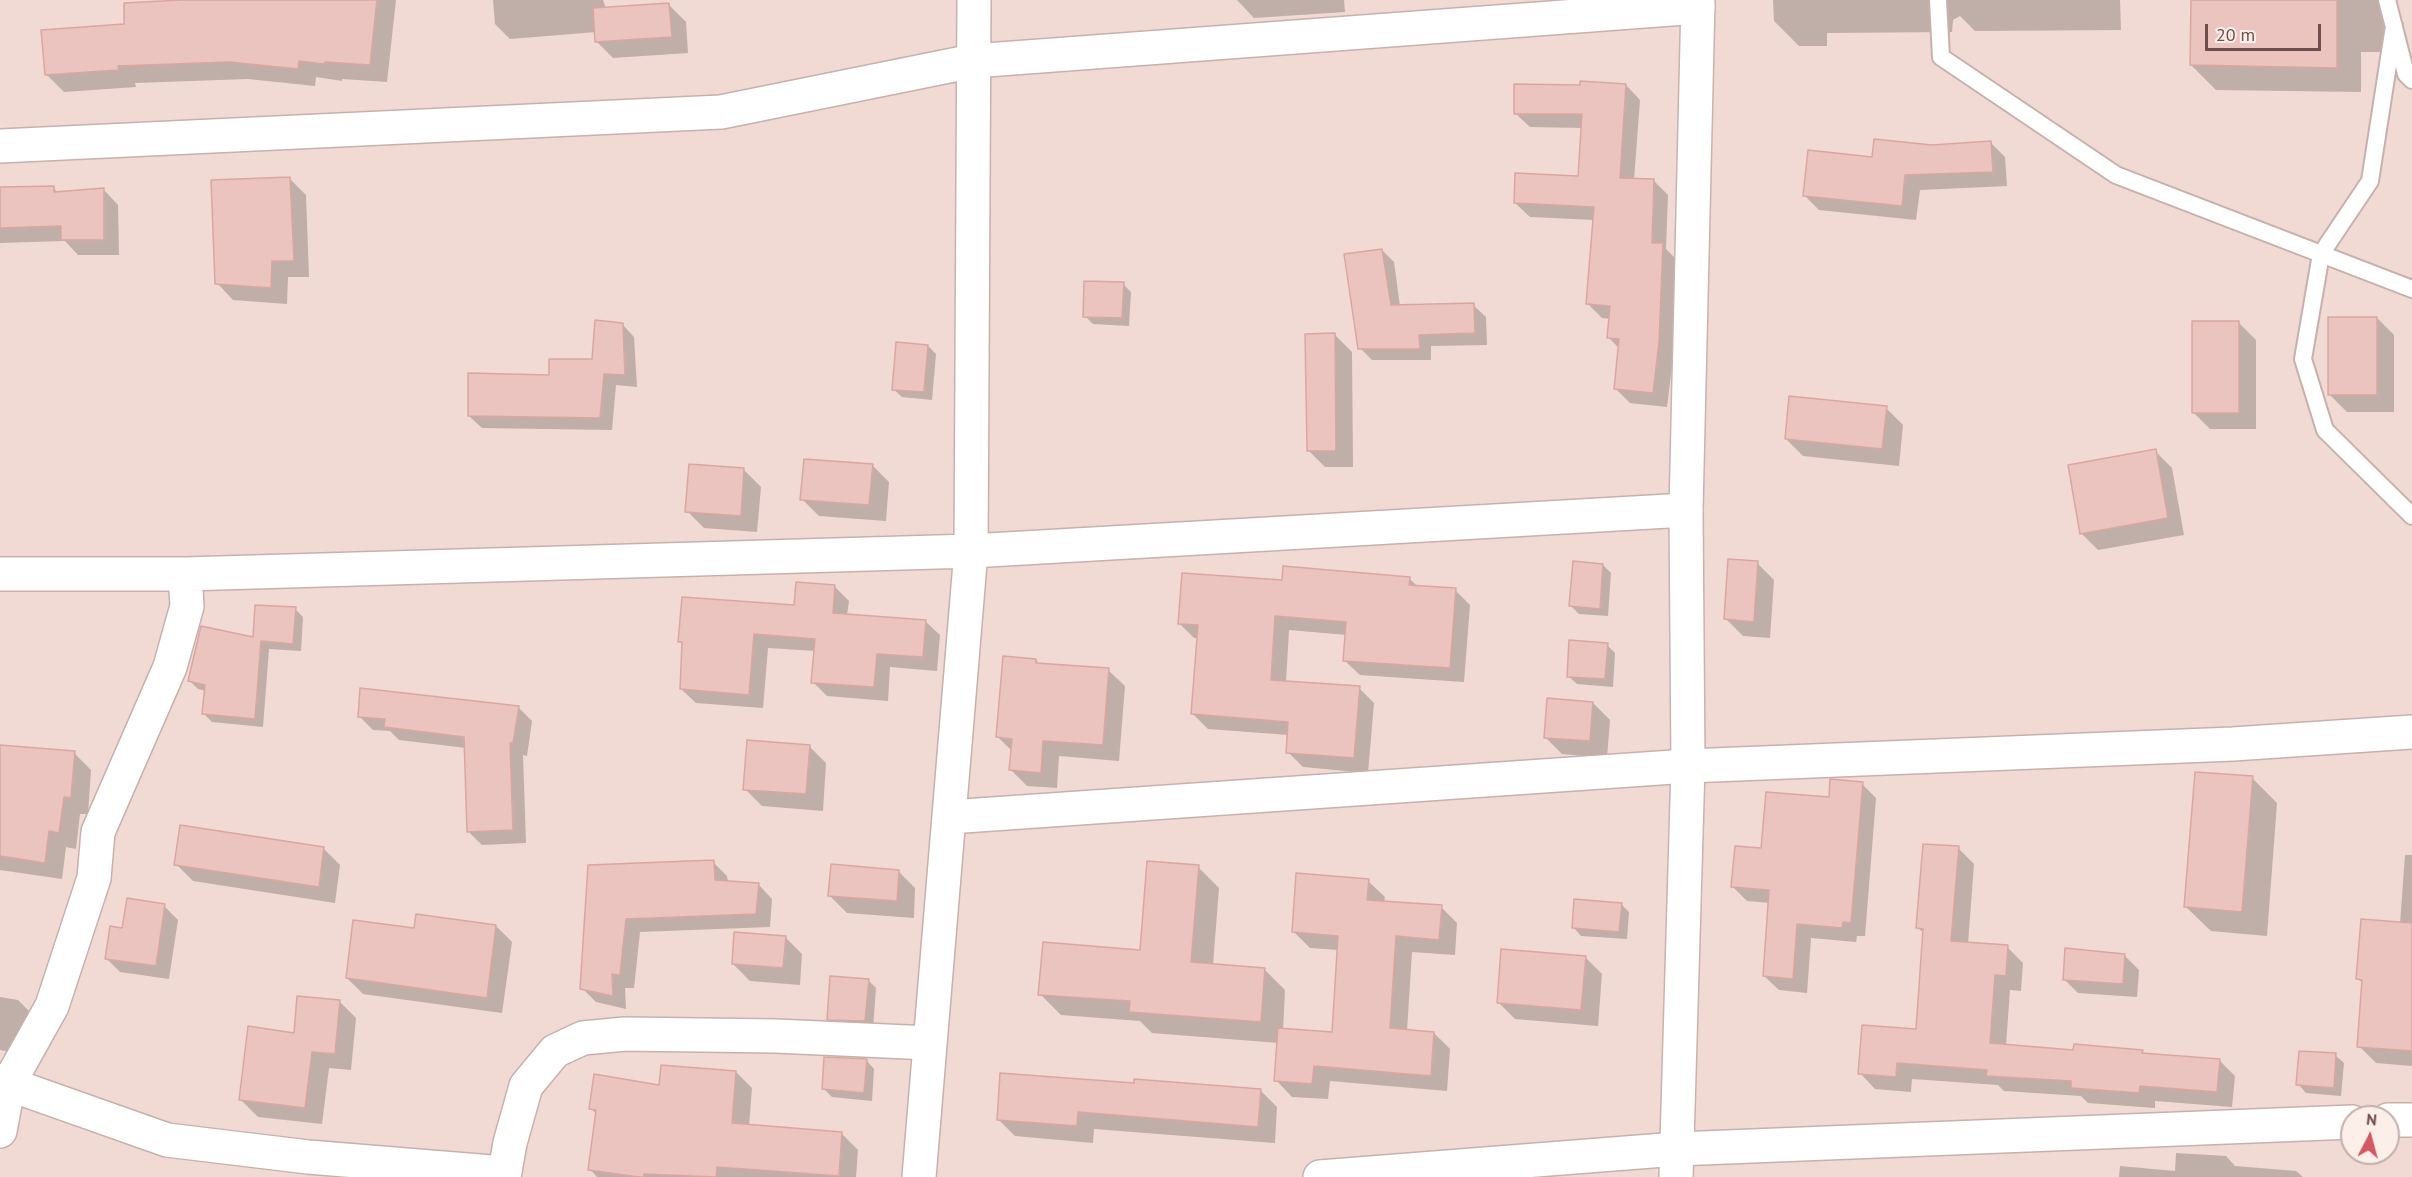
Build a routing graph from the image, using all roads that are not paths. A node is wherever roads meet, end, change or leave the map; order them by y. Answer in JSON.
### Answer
{"nodes":[{"id":1,"x":974,"y":0,"type":"edge"},
{"id":2,"x":1938,"y":0,"type":"edge"},
{"id":3,"x":2387,"y":0,"type":"edge"},
{"id":4,"x":1698,"y":3,"type":"edge"},
{"id":5,"x":2394,"y":26,"type":"junction"},
{"id":6,"x":973,"y":61,"type":"junction"},
{"id":7,"x":2412,"y":80,"type":"edge"},
{"id":8,"x":0,"y":146,"type":"edge"},
{"id":9,"x":2322,"y":254,"type":"junction"},
{"id":10,"x":2412,"y":289,"type":"edge"},
{"id":11,"x":1686,"y":510,"type":"junction"},
{"id":12,"x":2412,"y":516,"type":"edge"},
{"id":13,"x":971,"y":550,"type":"junction"},
{"id":14,"x":0,"y":574,"type":"edge"},
{"id":15,"x":185,"y":574,"type":"junction"},
{"id":16,"x":2412,"y":732,"type":"edge"},
{"id":17,"x":1688,"y":766,"type":"junction"},
{"id":18,"x":948,"y":817,"type":"junction"},
{"id":19,"x":930,"y":1043,"type":"junction"},
{"id":20,"x":4,"y":1082,"type":"edge"},
{"id":21,"x":2340,"y":1123,"type":"edge"},
{"id":22,"x":0,"y":1131,"type":"edge"},
{"id":23,"x":1676,"y":1163,"type":"edge"},
{"id":24,"x":504,"y":1175,"type":"edge"},
{"id":25,"x":919,"y":1177,"type":"edge"},
{"id":26,"x":1320,"y":1177,"type":"edge"}],
"edges":[{"from":1,"to":6,"type":"street"},
{"from":2,"to":9,"type":"lane"},
{"from":3,"to":5,"type":"lane"},
{"from":4,"to":6,"type":"street"},
{"from":4,"to":11,"type":"street"},
{"from":5,"to":7,"type":"lane"},
{"from":5,"to":9,"type":"lane"},
{"from":6,"to":8,"type":"street"},
{"from":6,"to":13,"type":"street"},
{"from":9,"to":10,"type":"lane"},
{"from":9,"to":12,"type":"lane"},
{"from":11,"to":13,"type":"street"},
{"from":11,"to":17,"type":"street"},
{"from":13,"to":15,"type":"street"},
{"from":13,"to":18,"type":"street"},
{"from":14,"to":15,"type":"street"},
{"from":15,"to":20,"type":"street"},
{"from":16,"to":17,"type":"street"},
{"from":17,"to":18,"type":"street"},
{"from":17,"to":23,"type":"street"},
{"from":18,"to":19,"type":"street"},
{"from":19,"to":24,"type":"street"},
{"from":19,"to":25,"type":"street"},
{"from":20,"to":22,"type":"street"},
{"from":20,"to":24,"type":"street"},
{"from":21,"to":23,"type":"street"},
{"from":23,"to":26,"type":"street"}]}
